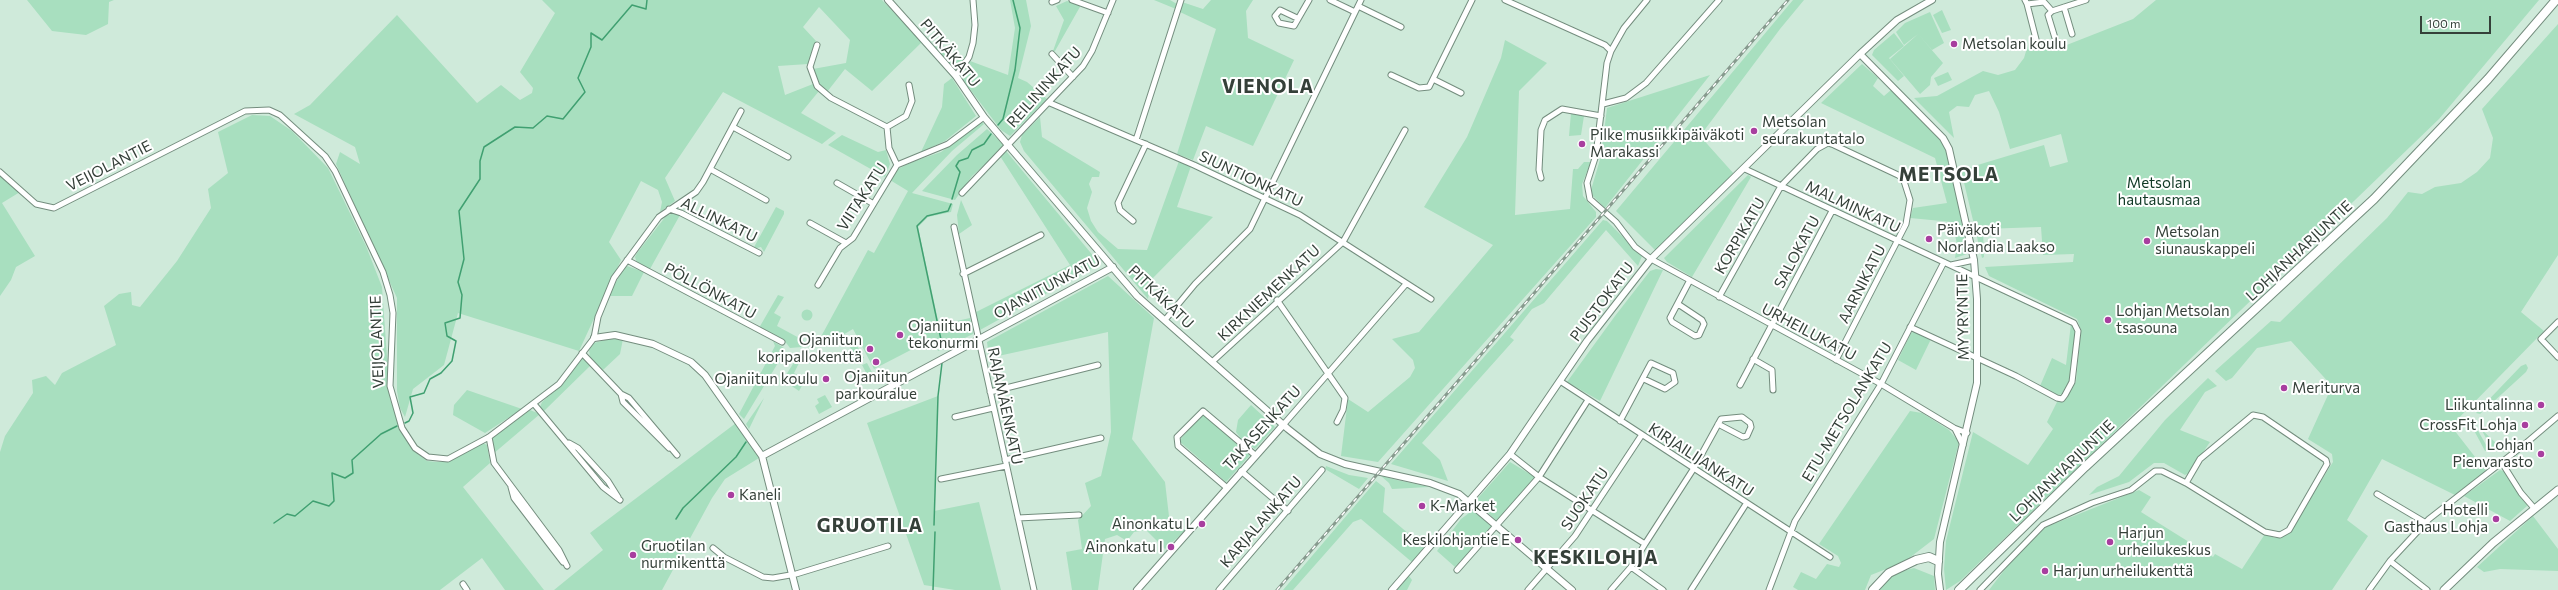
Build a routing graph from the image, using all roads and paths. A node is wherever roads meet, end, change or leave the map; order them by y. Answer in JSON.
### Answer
{"nodes":[{"id":1,"x":888,"y":0,"type":"edge"},
{"id":2,"x":973,"y":0,"type":"edge"},
{"id":3,"x":1072,"y":0,"type":"edge"},
{"id":4,"x":1113,"y":0,"type":"edge"},
{"id":5,"x":1181,"y":0,"type":"edge"},
{"id":6,"x":1309,"y":0,"type":"edge"},
{"id":7,"x":1330,"y":0,"type":"edge"},
{"id":8,"x":1361,"y":0,"type":"edge"},
{"id":9,"x":1472,"y":0,"type":"edge"},
{"id":10,"x":1505,"y":0,"type":"edge"},
{"id":11,"x":1647,"y":0,"type":"edge"},
{"id":12,"x":1718,"y":0,"type":"edge"},
{"id":13,"x":1932,"y":0,"type":"edge"},
{"id":14,"x":2086,"y":0,"type":"edge"},
{"id":15,"x":2556,"y":0,"type":"edge"},
{"id":16,"x":2026,"y":2,"type":"edge"},
{"id":17,"x":1358,"y":6,"type":"junction"},
{"id":18,"x":2064,"y":7,"type":"junction"},
{"id":19,"x":2052,"y":11,"type":"junction"},
{"id":20,"x":1355,"y":12,"type":"junction"},
{"id":21,"x":1108,"y":13,"type":"junction"},
{"id":22,"x":1297,"y":18,"type":"dead end"},
{"id":23,"x":1401,"y":27,"type":"dead end"},
{"id":24,"x":2072,"y":34,"type":"dead end"},
{"id":25,"x":2055,"y":38,"type":"dead end"},
{"id":26,"x":2037,"y":43,"type":"dead end"},
{"id":27,"x":817,"y":45,"type":"dead end"},
{"id":28,"x":1611,"y":51,"type":"junction"},
{"id":29,"x":1052,"y":54,"type":"dead end"},
{"id":30,"x":1860,"y":54,"type":"junction"},
{"id":31,"x":1391,"y":75,"type":"dead end"},
{"id":32,"x":956,"y":76,"type":"junction"},
{"id":33,"x":1073,"y":77,"type":"junction"},
{"id":34,"x":1433,"y":79,"type":"junction"},
{"id":35,"x":909,"y":85,"type":"dead end"},
{"id":36,"x":1461,"y":93,"type":"dead end"},
{"id":37,"x":1050,"y":103,"type":"junction"},
{"id":38,"x":1603,"y":104,"type":"junction"},
{"id":39,"x":741,"y":111,"type":"dead end"},
{"id":40,"x":1601,"y":116,"type":"junction"},
{"id":41,"x":984,"y":117,"type":"junction"},
{"id":42,"x":733,"y":127,"type":"junction"},
{"id":43,"x":886,"y":127,"type":"junction"},
{"id":44,"x":1405,"y":130,"type":"dead end"},
{"id":45,"x":1136,"y":140,"type":"junction"},
{"id":46,"x":1146,"y":144,"type":"junction"},
{"id":47,"x":1008,"y":145,"type":"junction"},
{"id":48,"x":788,"y":157,"type":"dead end"},
{"id":49,"x":897,"y":165,"type":"junction"},
{"id":50,"x":710,"y":169,"type":"junction"},
{"id":51,"x":1745,"y":169,"type":"junction"},
{"id":52,"x":0,"y":172,"type":"edge"},
{"id":53,"x":1541,"y":178,"type":"dead end"},
{"id":54,"x":837,"y":183,"type":"dead end"},
{"id":55,"x":1781,"y":186,"type":"junction"},
{"id":56,"x":962,"y":193,"type":"dead end"},
{"id":57,"x":1266,"y":198,"type":"junction"},
{"id":58,"x":766,"y":200,"type":"dead end"},
{"id":59,"x":872,"y":202,"type":"junction"},
{"id":60,"x":669,"y":209,"type":"junction"},
{"id":61,"x":1832,"y":212,"type":"junction"},
{"id":62,"x":1133,"y":221,"type":"dead end"},
{"id":63,"x":810,"y":223,"type":"dead end"},
{"id":64,"x":954,"y":227,"type":"dead end"},
{"id":65,"x":1041,"y":234,"type":"dead end"},
{"id":66,"x":1897,"y":241,"type":"junction"},
{"id":67,"x":1343,"y":242,"type":"junction"},
{"id":68,"x":846,"y":243,"type":"junction"},
{"id":69,"x":759,"y":253,"type":"dead end"},
{"id":70,"x":1651,"y":259,"type":"junction"},
{"id":71,"x":627,"y":260,"type":"junction"},
{"id":72,"x":1974,"y":260,"type":"junction"},
{"id":73,"x":1944,"y":262,"type":"junction"},
{"id":74,"x":1951,"y":265,"type":"junction"},
{"id":75,"x":1113,"y":266,"type":"junction"},
{"id":76,"x":964,"y":274,"type":"junction"},
{"id":77,"x":1976,"y":278,"type":"junction"},
{"id":78,"x":1690,"y":280,"type":"junction"},
{"id":79,"x":1406,"y":284,"type":"junction"},
{"id":80,"x":818,"y":285,"type":"dead end"},
{"id":81,"x":1719,"y":296,"type":"junction"},
{"id":82,"x":1431,"y":299,"type":"dead end"},
{"id":83,"x":1278,"y":300,"type":"junction"},
{"id":84,"x":1678,"y":304,"type":"junction"},
{"id":85,"x":1165,"y":320,"type":"junction"},
{"id":86,"x":2558,"y":322,"type":"edge"},
{"id":87,"x":1772,"y":325,"type":"junction"},
{"id":88,"x":1910,"y":327,"type":"junction"},
{"id":89,"x":594,"y":338,"type":"junction"},
{"id":90,"x":978,"y":339,"type":"junction"},
{"id":91,"x":782,"y":342,"type":"dead end"},
{"id":92,"x":582,"y":353,"type":"junction"},
{"id":93,"x":2558,"y":357,"type":"edge"},
{"id":94,"x":1753,"y":359,"type":"junction"},
{"id":95,"x":1978,"y":359,"type":"junction"},
{"id":96,"x":1836,"y":360,"type":"junction"},
{"id":97,"x":1212,"y":362,"type":"junction"},
{"id":98,"x":1098,"y":365,"type":"dead end"},
{"id":99,"x":1329,"y":374,"type":"junction"},
{"id":100,"x":1644,"y":379,"type":"junction"},
{"id":101,"x":1560,"y":381,"type":"junction"},
{"id":102,"x":1881,"y":384,"type":"junction"},
{"id":103,"x":1740,"y":385,"type":"dead end"},
{"id":104,"x":1773,"y":390,"type":"dead end"},
{"id":105,"x":990,"y":392,"type":"junction"},
{"id":106,"x":621,"y":394,"type":"junction"},
{"id":107,"x":1588,"y":400,"type":"junction"},
{"id":108,"x":534,"y":404,"type":"junction"},
{"id":109,"x":993,"y":408,"type":"junction"},
{"id":110,"x":2558,"y":416,"type":"edge"},
{"id":111,"x":955,"y":417,"type":"dead end"},
{"id":112,"x":1620,"y":421,"type":"junction"},
{"id":113,"x":1338,"y":422,"type":"dead end"},
{"id":114,"x":1284,"y":424,"type":"junction"},
{"id":115,"x":1718,"y":424,"type":"junction"},
{"id":116,"x":1954,"y":428,"type":"junction"},
{"id":117,"x":1967,"y":433,"type":"junction"},
{"id":118,"x":1641,"y":436,"type":"junction"},
{"id":119,"x":489,"y":437,"type":"junction"},
{"id":120,"x":1101,"y":438,"type":"dead end"},
{"id":121,"x":568,"y":442,"type":"junction"},
{"id":122,"x":1963,"y":445,"type":"junction"},
{"id":123,"x":1510,"y":454,"type":"junction"},
{"id":124,"x":1255,"y":455,"type":"junction"},
{"id":125,"x":762,"y":456,"type":"junction"},
{"id":126,"x":1005,"y":463,"type":"junction"},
{"id":127,"x":2502,"y":463,"type":"junction"},
{"id":128,"x":1694,"y":468,"type":"junction"},
{"id":129,"x":1322,"y":470,"type":"dead end"},
{"id":130,"x":1241,"y":471,"type":"junction"},
{"id":131,"x":1539,"y":477,"type":"junction"},
{"id":132,"x":941,"y":479,"type":"dead end"},
{"id":133,"x":2186,"y":483,"type":"junction"},
{"id":134,"x":510,"y":486,"type":"junction"},
{"id":135,"x":1226,"y":487,"type":"junction"},
{"id":136,"x":2558,"y":490,"type":"edge"},
{"id":137,"x":2377,"y":494,"type":"dead end"},
{"id":138,"x":1468,"y":501,"type":"junction"},
{"id":139,"x":1746,"y":504,"type":"junction"},
{"id":140,"x":2534,"y":508,"type":"junction"},
{"id":141,"x":1288,"y":511,"type":"junction"},
{"id":142,"x":1593,"y":511,"type":"junction"},
{"id":143,"x":1078,"y":515,"type":"dead end"},
{"id":144,"x":1018,"y":518,"type":"junction"},
{"id":145,"x":2426,"y":522,"type":"junction"},
{"id":146,"x":1497,"y":525,"type":"junction"},
{"id":147,"x":1791,"y":531,"type":"junction"},
{"id":148,"x":1645,"y":544,"type":"junction"},
{"id":149,"x":888,"y":546,"type":"dead end"},
{"id":150,"x":713,"y":548,"type":"dead end"},
{"id":151,"x":1830,"y":557,"type":"dead end"},
{"id":152,"x":1938,"y":561,"type":"junction"},
{"id":153,"x":2390,"y":561,"type":"junction"},
{"id":154,"x":1631,"y":567,"type":"junction"},
{"id":155,"x":1548,"y":568,"type":"junction"},
{"id":156,"x":1457,"y":570,"type":"dead end"},
{"id":157,"x":793,"y":575,"type":"junction"},
{"id":158,"x":463,"y":584,"type":"dead end"},
{"id":159,"x":467,"y":590,"type":"edge"},
{"id":160,"x":796,"y":590,"type":"edge"},
{"id":161,"x":1034,"y":590,"type":"edge"},
{"id":162,"x":1138,"y":590,"type":"edge"},
{"id":163,"x":1219,"y":590,"type":"edge"},
{"id":164,"x":1392,"y":590,"type":"edge"},
{"id":165,"x":1528,"y":590,"type":"edge"},
{"id":166,"x":1572,"y":590,"type":"edge"},
{"id":167,"x":1611,"y":590,"type":"edge"},
{"id":168,"x":1663,"y":590,"type":"edge"},
{"id":169,"x":1691,"y":590,"type":"edge"},
{"id":170,"x":1769,"y":590,"type":"edge"},
{"id":171,"x":1873,"y":590,"type":"edge"},
{"id":172,"x":1940,"y":590,"type":"edge"},
{"id":173,"x":1960,"y":590,"type":"edge"},
{"id":174,"x":1980,"y":590,"type":"edge"},
{"id":175,"x":2369,"y":590,"type":"edge"},
{"id":176,"x":2427,"y":590,"type":"edge"},
{"id":177,"x":2444,"y":590,"type":"edge"}],
"edges":[{"from":1,"to":32,"type":"street","name":"PITKÄKATU"},
{"from":2,"to":32,"type":"street"},
{"from":3,"to":21,"type":"street"},
{"from":4,"to":21,"type":"street","name":"REILININKATU"},
{"from":5,"to":45,"type":"street"},
{"from":6,"to":22,"type":"street"},
{"from":7,"to":20,"type":"street"},
{"from":8,"to":17,"type":"street"},
{"from":9,"to":34,"type":"street"},
{"from":10,"to":28,"type":"street"},
{"from":11,"to":28,"type":"street"},
{"from":12,"to":38,"type":"street"},
{"from":13,"to":30,"type":"street","name":"PUISTOKATU"},
{"from":14,"to":18,"type":"street"},
{"from":15,"to":173,"type":"highway","name":"LOHJANHARJUNTIE"},
{"from":16,"to":19,"type":"street"},
{"from":16,"to":26,"type":"street"},
{"from":17,"to":20,"type":"street"},
{"from":17,"to":23,"type":"street"},
{"from":18,"to":19,"type":"street"},
{"from":18,"to":24,"type":"street"},
{"from":19,"to":25,"type":"street"},
{"from":20,"to":57,"type":"street"},
{"from":21,"to":33,"type":"street","name":"REILININKATU"},
{"from":27,"to":43,"type":"street"},
{"from":28,"to":38,"type":"street"},
{"from":29,"to":33,"type":"street"},
{"from":30,"to":51,"type":"street","name":"PUISTOKATU"},
{"from":30,"to":72,"type":"street","name":"MYYRYNTIE"},
{"from":31,"to":34,"type":"street"},
{"from":32,"to":41,"type":"street","name":"PITKÄKATU"},
{"from":33,"to":37,"type":"street","name":"REILININKATU"},
{"from":34,"to":36,"type":"street"},
{"from":35,"to":43,"type":"street"},
{"from":37,"to":45,"type":"street","name":"SIUNTIONKATU"},
{"from":37,"to":47,"type":"street","name":"REILININKATU"},
{"from":38,"to":40,"type":"street"},
{"from":39,"to":42,"type":"street"},
{"from":40,"to":53,"type":"street"},
{"from":40,"to":70,"type":"street","name":"URHEILUKATU"},
{"from":41,"to":47,"type":"street","name":"PITKÄKATU"},
{"from":41,"to":49,"type":"street","name":"VIITAKATU"},
{"from":42,"to":48,"type":"street"},
{"from":42,"to":50,"type":"street"},
{"from":43,"to":49,"type":"street"},
{"from":44,"to":67,"type":"street","name":"KIRKNIEMENKATU"},
{"from":45,"to":46,"type":"street","name":"SIUNTIONKATU"},
{"from":46,"to":57,"type":"street","name":"SIUNTIONKATU"},
{"from":46,"to":62,"type":"street"},
{"from":47,"to":56,"type":"street","name":"REILININKATU"},
{"from":47,"to":75,"type":"street","name":"PITKÄKATU"},
{"from":49,"to":59,"type":"street","name":"VIITAKATU"},
{"from":50,"to":58,"type":"street"},
{"from":50,"to":60,"type":"street"},
{"from":51,"to":55,"type":"street","name":"MALMINKATU"},
{"from":51,"to":70,"type":"street","name":"PUISTOKATU"},
{"from":52,"to":119,"type":"street","name":"VEIJOLANTIE"},
{"from":54,"to":59,"type":"street"},
{"from":55,"to":61,"type":"street","name":"MALMINKATU"},
{"from":55,"to":66,"type":"street","name":"KORPIKATU"},
{"from":55,"to":81,"type":"street","name":"KORPIKATU"},
{"from":57,"to":67,"type":"street","name":"SIUNTIONKATU"},
{"from":57,"to":85,"type":"street"},
{"from":59,"to":68,"type":"street","name":"VIITAKATU"},
{"from":60,"to":69,"type":"street","name":"ALLINKATU"},
{"from":60,"to":71,"type":"street"},
{"from":61,"to":66,"type":"street","name":"MALMINKATU"},
{"from":61,"to":87,"type":"street","name":"SALOKATU"},
{"from":63,"to":68,"type":"street"},
{"from":64,"to":76,"type":"street","name":"RAJAMÄENKATU"},
{"from":65,"to":76,"type":"street"},
{"from":66,"to":73,"type":"street","name":"MALMINKATU"},
{"from":66,"to":96,"type":"street","name":"AARNIKATU"},
{"from":67,"to":79,"type":"street","name":"SIUNTIONKATU"},
{"from":67,"to":83,"type":"street","name":"KIRKNIEMENKATU"},
{"from":68,"to":80,"type":"street","name":"VIITAKATU"},
{"from":70,"to":78,"type":"street","name":"URHEILUKATU"},
{"from":70,"to":101,"type":"street","name":"PUISTOKATU"},
{"from":71,"to":89,"type":"street"},
{"from":71,"to":91,"type":"street","name":"PÖLLÖNKATU"},
{"from":72,"to":74,"type":"street"},
{"from":72,"to":77,"type":"street","name":"MYYRYNTIE"},
{"from":73,"to":74,"type":"street","name":"MALMINKATU"},
{"from":73,"to":88,"type":"street","name":"ETU-METSOLANKATU"},
{"from":74,"to":77,"type":"street","name":"MALMINKATU"},
{"from":75,"to":85,"type":"street","name":"PITKÄKATU"},
{"from":75,"to":90,"type":"street","name":"OJANIITUNKATU"},
{"from":76,"to":90,"type":"street","name":"RAJAMÄENKATU"},
{"from":77,"to":95,"type":"street","name":"MYYRYNTIE"},
{"from":77,"to":95,"type":"street","name":"MALMINKATU"},
{"from":78,"to":81,"type":"street","name":"URHEILUKATU"},
{"from":78,"to":84,"type":"street"},
{"from":79,"to":82,"type":"street","name":"SIUNTIONKATU"},
{"from":79,"to":99,"type":"street","name":"TAKASENKATU"},
{"from":81,"to":87,"type":"street","name":"URHEILUKATU"},
{"from":83,"to":97,"type":"street","name":"KIRKNIEMENKATU"},
{"from":83,"to":99,"type":"street"},
{"from":84,"to":84,"type":"street"},
{"from":85,"to":97,"type":"street","name":"PITKÄKATU"},
{"from":86,"to":93,"type":"street"},
{"from":87,"to":94,"type":"street","name":"SALOKATU"},
{"from":87,"to":96,"type":"street","name":"URHEILUKATU"},
{"from":88,"to":95,"type":"street"},
{"from":88,"to":102,"type":"street","name":"ETU-METSOLANKATU"},
{"from":89,"to":92,"type":"street","name":"VEIJOLANTIE"},
{"from":89,"to":125,"type":"street"},
{"from":90,"to":105,"type":"street","name":"RAJAMÄENKATU"},
{"from":90,"to":125,"type":"street","name":"OJANIITUNKATU"},
{"from":92,"to":106,"type":"street"},
{"from":92,"to":108,"type":"street","name":"VEIJOLANTIE"},
{"from":94,"to":103,"type":"street","name":"SALOKATU"},
{"from":94,"to":104,"type":"street"},
{"from":95,"to":117,"type":"street","name":"MYYRYNTIE"},
{"from":96,"to":102,"type":"street","name":"URHEILUKATU"},
{"from":97,"to":114,"type":"street","name":"PITKÄKATU"},
{"from":98,"to":105,"type":"street"},
{"from":99,"to":113,"type":"street"},
{"from":99,"to":114,"type":"street","name":"TAKASENKATU"},
{"from":100,"to":100,"type":"street"},
{"from":100,"to":112,"type":"street"},
{"from":101,"to":107,"type":"street","name":"KIRJAILIJANKATU"},
{"from":101,"to":123,"type":"street","name":"PUISTOKATU"},
{"from":102,"to":116,"type":"street","name":"URHEILUKATU"},
{"from":102,"to":147,"type":"street","name":"ETU-METSOLANKATU"},
{"from":105,"to":109,"type":"street","name":"RAJAMÄENKATU"},
{"from":106,"to":106,"type":"street"},
{"from":107,"to":112,"type":"street","name":"KIRJAILIJANKATU"},
{"from":107,"to":131,"type":"street"},
{"from":108,"to":119,"type":"street","name":"VEIJOLANTIE"},
{"from":108,"to":121,"type":"street"},
{"from":109,"to":111,"type":"street"},
{"from":109,"to":126,"type":"street","name":"RAJAMÄENKATU"},
{"from":110,"to":127,"type":"street"},
{"from":112,"to":118,"type":"street","name":"KIRJAILIJANKATU"},
{"from":114,"to":124,"type":"street","name":"TAKASENKATU"},
{"from":114,"to":138,"type":"street","name":"PITKÄKATU"},
{"from":115,"to":115,"type":"street"},
{"from":115,"to":128,"type":"street"},
{"from":116,"to":117,"type":"street","name":"URHEILUKATU"},
{"from":116,"to":122,"type":"street"},
{"from":117,"to":122,"type":"street","name":"MYYRYNTIE"},
{"from":118,"to":128,"type":"street","name":"KIRJAILIJANKATU"},
{"from":118,"to":142,"type":"street","name":"SUOKATU"},
{"from":119,"to":134,"type":"street"},
{"from":120,"to":126,"type":"street"},
{"from":121,"to":121,"type":"street"},
{"from":122,"to":152,"type":"street","name":"MYYRYNTIE"},
{"from":123,"to":131,"type":"street"},
{"from":123,"to":138,"type":"street","name":"PUISTOKATU"},
{"from":124,"to":130,"type":"street","name":"TAKASENKATU"},
{"from":124,"to":135,"type":"street"},
{"from":125,"to":157,"type":"street"},
{"from":126,"to":132,"type":"street"},
{"from":126,"to":144,"type":"street","name":"RAJAMÄENKATU"},
{"from":127,"to":140,"type":"street"},
{"from":127,"to":145,"type":"street"},
{"from":128,"to":139,"type":"street","name":"KIRJAILIJANKATU"},
{"from":128,"to":148,"type":"street"},
{"from":129,"to":141,"type":"street","name":"KARJALANKATU"},
{"from":130,"to":135,"type":"street","name":"TAKASENKATU"},
{"from":130,"to":141,"type":"street"},
{"from":131,"to":142,"type":"street"},
{"from":131,"to":146,"type":"street"},
{"from":133,"to":133,"type":"street"},
{"from":133,"to":174,"type":"street"},
{"from":134,"to":134,"type":"street"},
{"from":135,"to":162,"type":"street","name":"TAKASENKATU"},
{"from":136,"to":140,"type":"main road"},
{"from":137,"to":145,"type":"street"},
{"from":138,"to":146,"type":"street","name":"PITKÄKATU"},
{"from":138,"to":164,"type":"street","name":"PUISTOKATU"},
{"from":139,"to":147,"type":"street","name":"KIRJAILIJANKATU"},
{"from":139,"to":169,"type":"street"},
{"from":140,"to":177,"type":"main road"},
{"from":141,"to":163,"type":"street","name":"KARJALANKATU"},
{"from":142,"to":148,"type":"street"},
{"from":142,"to":155,"type":"street","name":"SUOKATU"},
{"from":143,"to":144,"type":"street"},
{"from":144,"to":161,"type":"street","name":"RAJAMÄENKATU"},
{"from":145,"to":153,"type":"street"},
{"from":146,"to":155,"type":"street","name":"PITKÄKATU"},
{"from":146,"to":156,"type":"street"},
{"from":147,"to":151,"type":"street","name":"KIRJAILIJANKATU"},
{"from":147,"to":170,"type":"street","name":"ETU-METSOLANKATU"},
{"from":148,"to":154,"type":"street"},
{"from":149,"to":157,"type":"street"},
{"from":150,"to":157,"type":"street"},
{"from":152,"to":171,"type":"highway"},
{"from":152,"to":172,"type":"street","name":"MYYRYNTIE"},
{"from":153,"to":175,"type":"street"},
{"from":153,"to":176,"type":"street"},
{"from":154,"to":167,"type":"street"},
{"from":154,"to":168,"type":"street"},
{"from":155,"to":165,"type":"street","name":"SUOKATU"},
{"from":155,"to":166,"type":"street","name":"PITKÄKATU"},
{"from":157,"to":160,"type":"street"},
{"from":158,"to":159,"type":"street"}]}
